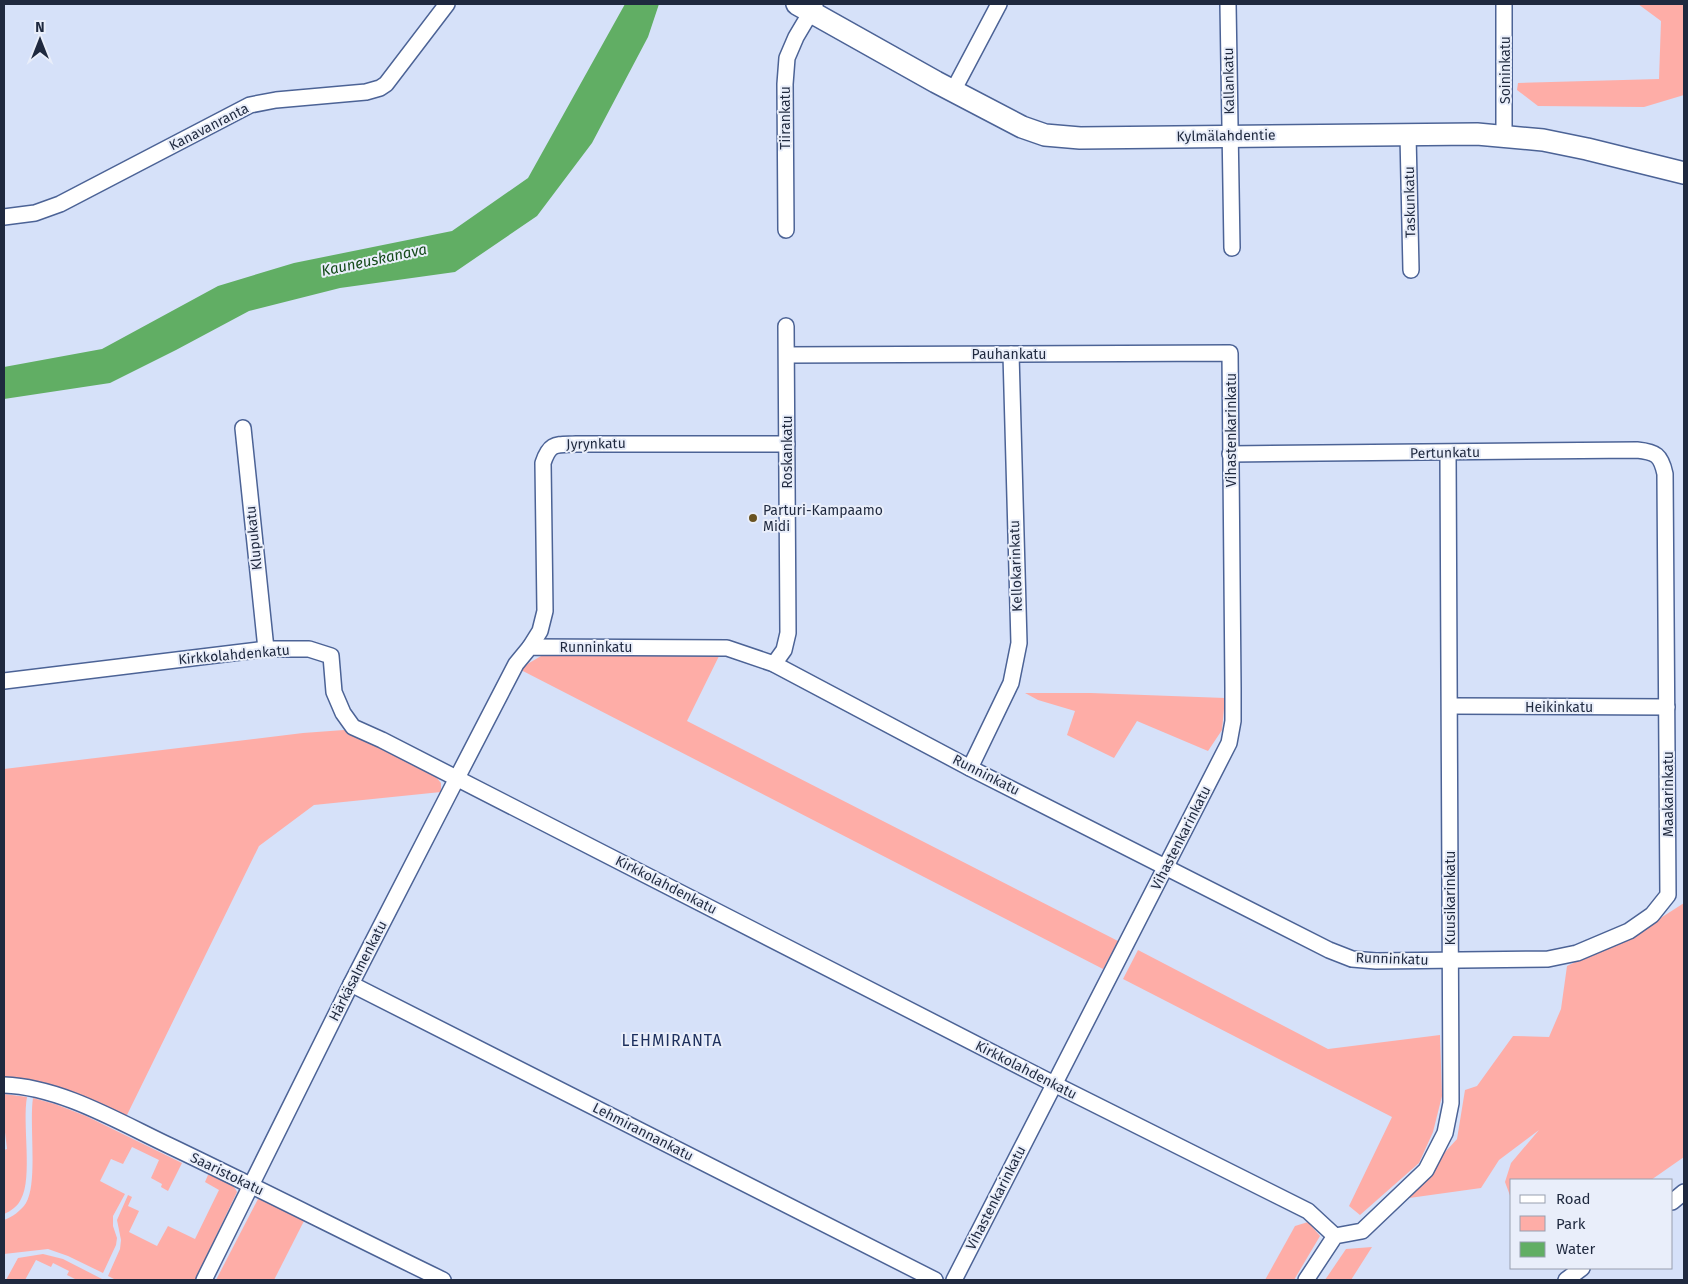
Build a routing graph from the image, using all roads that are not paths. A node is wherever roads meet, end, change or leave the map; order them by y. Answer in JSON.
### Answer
{"nodes":[{"id":1,"x":447,"y":4,"type":"edge"},
{"id":2,"x":999,"y":4,"type":"edge"},
{"id":3,"x":1228,"y":4,"type":"edge"},
{"id":4,"x":1504,"y":4,"type":"edge"},
{"id":5,"x":808,"y":7,"type":"edge"},
{"id":6,"x":953,"y":91,"type":"junction"},
{"id":7,"x":1408,"y":135,"type":"junction"},
{"id":8,"x":1229,"y":136,"type":"junction"},
{"id":9,"x":1504,"y":137,"type":"junction"},
{"id":10,"x":1684,"y":173,"type":"edge"},
{"id":11,"x":4,"y":217,"type":"edge"},
{"id":12,"x":786,"y":230,"type":"dead end"},
{"id":13,"x":1232,"y":248,"type":"dead end"},
{"id":14,"x":1412,"y":270,"type":"dead end"},
{"id":15,"x":786,"y":326,"type":"dead end"},
{"id":16,"x":1230,"y":353,"type":"joint"},
{"id":17,"x":1011,"y":354,"type":"junction"},
{"id":18,"x":787,"y":356,"type":"junction"},
{"id":19,"x":243,"y":428,"type":"dead end"},
{"id":20,"x":787,"y":444,"type":"junction"},
{"id":21,"x":1448,"y":453,"type":"junction"},
{"id":22,"x":1230,"y":454,"type":"junction"},
{"id":23,"x":1658,"y":456,"type":"joint"},
{"id":24,"x":530,"y":647,"type":"junction"},
{"id":25,"x":266,"y":649,"type":"junction"},
{"id":26,"x":774,"y":664,"type":"junction"},
{"id":27,"x":4,"y":681,"type":"edge"},
{"id":28,"x":1450,"y":706,"type":"junction"},
{"id":29,"x":1668,"y":707,"type":"junction"},
{"id":30,"x":970,"y":768,"type":"junction"},
{"id":31,"x":457,"y":778,"type":"junction"},
{"id":32,"x":1167,"y":867,"type":"junction"},
{"id":33,"x":1450,"y":961,"type":"junction"},
{"id":34,"x":351,"y":984,"type":"junction"},
{"id":35,"x":1054,"y":1084,"type":"junction"},
{"id":36,"x":4,"y":1085,"type":"edge"},
{"id":37,"x":251,"y":1185,"type":"junction"},
{"id":38,"x":1684,"y":1192,"type":"edge"},
{"id":39,"x":1673,"y":1202,"type":"edge"},
{"id":40,"x":1335,"y":1236,"type":"junction"},
{"id":41,"x":1581,"y":1269,"type":"edge"},
{"id":42,"x":204,"y":1280,"type":"edge"},
{"id":43,"x":444,"y":1280,"type":"edge"},
{"id":44,"x":935,"y":1280,"type":"edge"},
{"id":45,"x":954,"y":1280,"type":"edge"},
{"id":46,"x":1306,"y":1280,"type":"edge"},
{"id":47,"x":1566,"y":1280,"type":"edge"}],
"edges":[{"from":1,"to":11,"type":"street","name":"Kanavanranta"},
{"from":2,"to":6,"type":"street"},
{"from":3,"to":8,"type":"street","name":"Kallankatu"},
{"from":4,"to":9,"type":"street","name":"Soininkatu"},
{"from":5,"to":6,"type":"street","name":"Kylmälahdentie"},
{"from":5,"to":12,"type":"street","name":"Tiirankatu"},
{"from":6,"to":8,"type":"street","name":"Kylmälahdentie"},
{"from":7,"to":8,"type":"street","name":"Kylmälahdentie"},
{"from":7,"to":9,"type":"street","name":"Kylmälahdentie"},
{"from":7,"to":14,"type":"street","name":"Taskunkatu"},
{"from":8,"to":13,"type":"street","name":"Kallankatu"},
{"from":9,"to":10,"type":"street","name":"Kylmälahdentie"},
{"from":15,"to":18,"type":"street","name":"Roskankatu"},
{"from":16,"to":17,"type":"street","name":"Pauhankatu"},
{"from":16,"to":22,"type":"street","name":"Vihastenkarinkatu"},
{"from":17,"to":18,"type":"street","name":"Pauhankatu"},
{"from":17,"to":30,"type":"street","name":"Kellokarinkatu"},
{"from":18,"to":20,"type":"street","name":"Roskankatu"},
{"from":19,"to":25,"type":"street","name":"Klupukatu"},
{"from":20,"to":24,"type":"street","name":"Jyrynkatu"},
{"from":20,"to":26,"type":"street","name":"Roskankatu"},
{"from":21,"to":22,"type":"street","name":"Pertunkatu"},
{"from":21,"to":23,"type":"street","name":"Pertunkatu"},
{"from":21,"to":28,"type":"street","name":"Kuusikarinkatu"},
{"from":22,"to":32,"type":"street","name":"Vihastenkarinkatu"},
{"from":23,"to":29,"type":"street","name":"Maakarinkatu"},
{"from":24,"to":26,"type":"street","name":"Runninkatu"},
{"from":24,"to":31,"type":"street","name":"Härkäsalmenkatu"},
{"from":25,"to":27,"type":"street","name":"Kirkkolahdenkatu"},
{"from":25,"to":31,"type":"street","name":"Kirkkolahdenkatu"},
{"from":26,"to":30,"type":"street","name":"Runninkatu"},
{"from":28,"to":29,"type":"street","name":"Heikinkatu"},
{"from":28,"to":33,"type":"street","name":"Kuusikarinkatu"},
{"from":29,"to":33,"type":"street","name":"Maakarinkatu"},
{"from":30,"to":32,"type":"street","name":"Runninkatu"},
{"from":31,"to":34,"type":"street","name":"Härkäsalmenkatu"},
{"from":31,"to":35,"type":"street","name":"Kirkkolahdenkatu"},
{"from":32,"to":33,"type":"street","name":"Runninkatu"},
{"from":32,"to":35,"type":"street","name":"Vihastenkarinkatu"},
{"from":33,"to":40,"type":"street","name":"Kuusikarinkatu"},
{"from":34,"to":37,"type":"street","name":"Härkäsalmenkatu"},
{"from":34,"to":44,"type":"street","name":"Lehmirannankatu"},
{"from":35,"to":40,"type":"street","name":"Kirkkolahdenkatu"},
{"from":35,"to":45,"type":"street","name":"Vihastenkarinkatu"},
{"from":36,"to":37,"type":"street","name":"Saaristokatu"},
{"from":37,"to":42,"type":"street","name":"Härkäsalmenkatu"},
{"from":37,"to":43,"type":"street","name":"Saaristokatu"},
{"from":38,"to":39,"type":"street"},
{"from":40,"to":46,"type":"street"},
{"from":41,"to":47,"type":"street"}]}
